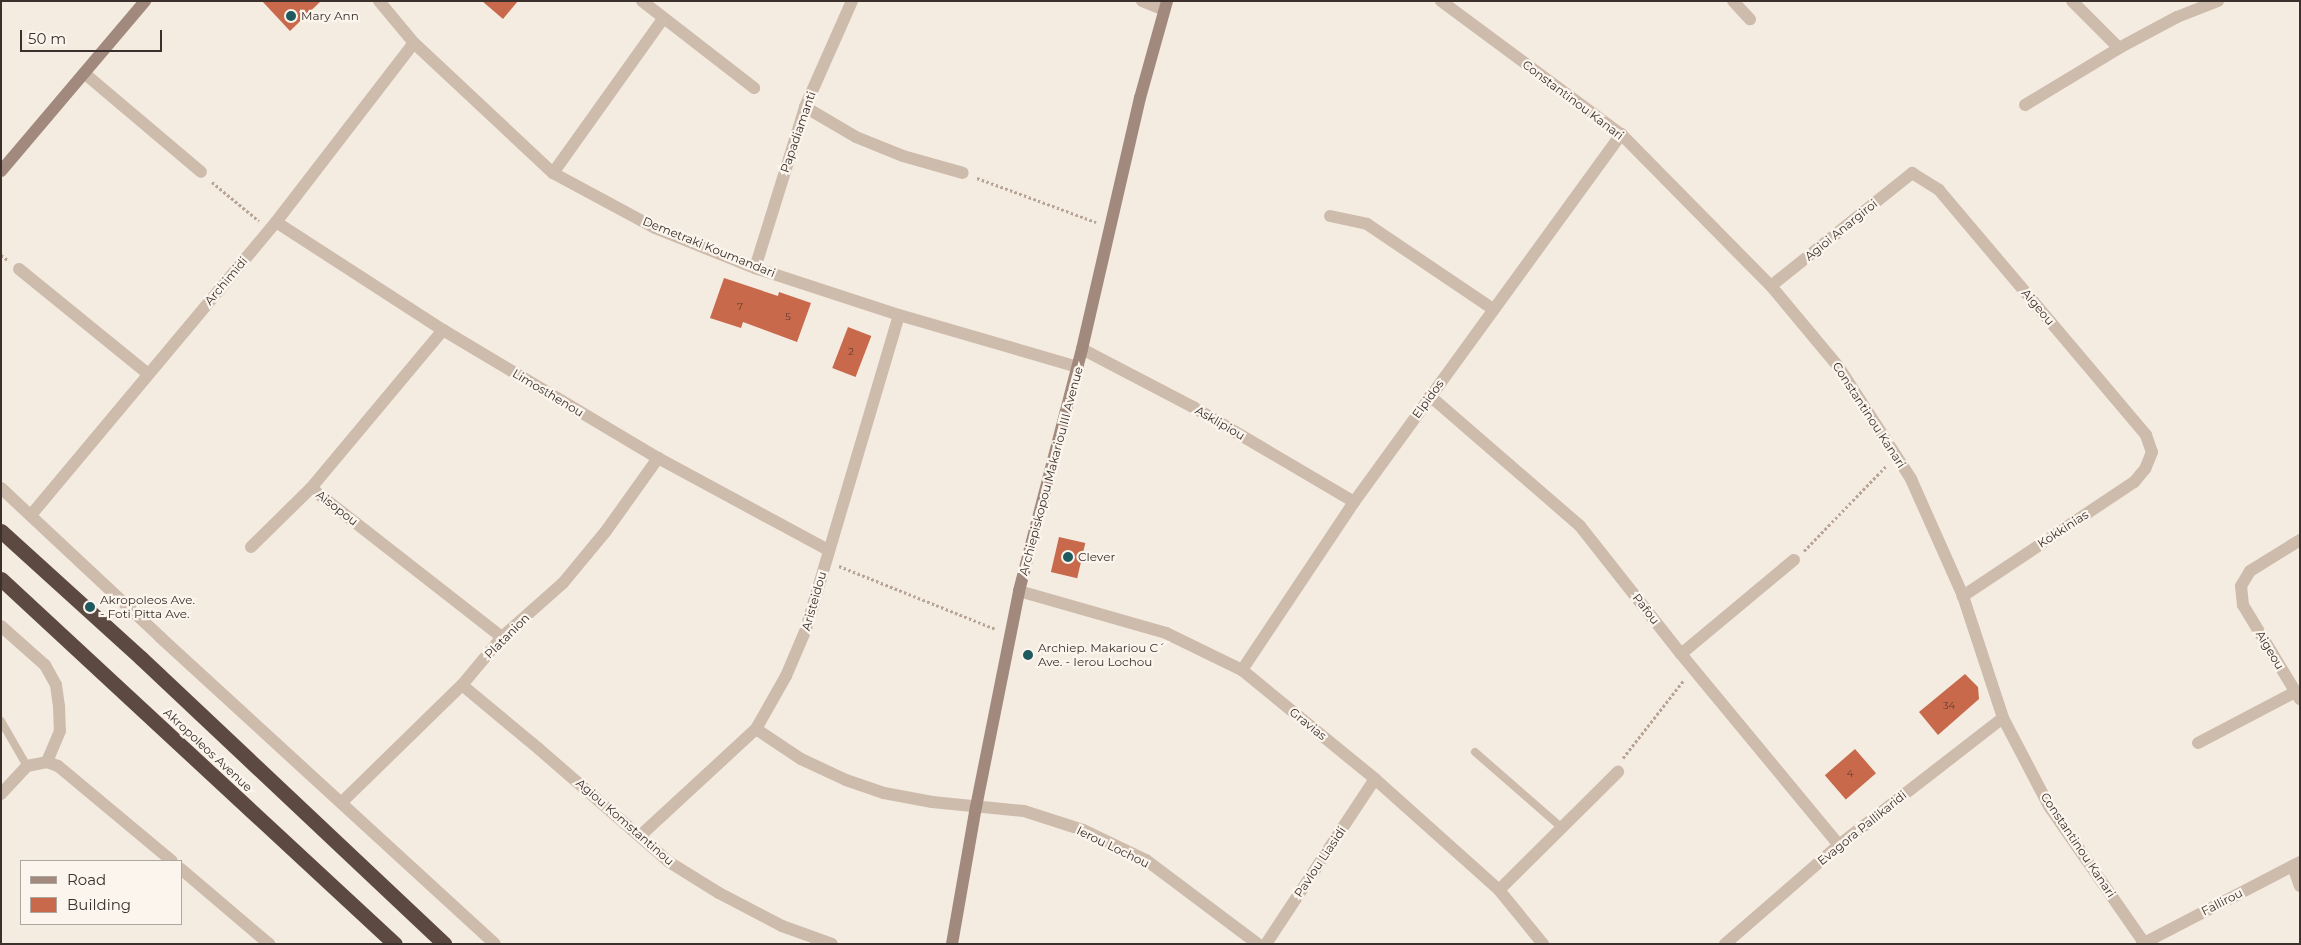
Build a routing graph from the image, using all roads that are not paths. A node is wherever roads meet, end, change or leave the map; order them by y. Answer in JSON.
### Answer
{"nodes":[{"id":1,"x":144,"y":1,"type":"edge"},
{"id":2,"x":379,"y":1,"type":"edge"},
{"id":3,"x":642,"y":1,"type":"edge"},
{"id":4,"x":852,"y":1,"type":"edge"},
{"id":5,"x":1142,"y":1,"type":"edge"},
{"id":6,"x":1441,"y":1,"type":"edge"},
{"id":7,"x":1732,"y":1,"type":"edge"},
{"id":8,"x":2072,"y":1,"type":"edge"},
{"id":9,"x":2218,"y":1,"type":"edge"},
{"id":10,"x":1166,"y":6,"type":"edge"},
{"id":11,"x":664,"y":18,"type":"junction"},
{"id":12,"x":1750,"y":19,"type":"dead end"},
{"id":13,"x":414,"y":43,"type":"junction"},
{"id":14,"x":2118,"y":48,"type":"junction"},
{"id":15,"x":84,"y":73,"type":"junction"},
{"id":16,"x":754,"y":88,"type":"dead end"},
{"id":17,"x":2025,"y":105,"type":"dead end"},
{"id":18,"x":804,"y":107,"type":"junction"},
{"id":19,"x":1621,"y":134,"type":"junction"},
{"id":20,"x":1,"y":171,"type":"edge"},
{"id":21,"x":201,"y":172,"type":"road end"},
{"id":22,"x":553,"y":173,"type":"junction"},
{"id":23,"x":963,"y":173,"type":"road end"},
{"id":24,"x":1912,"y":173,"type":"joint"},
{"id":25,"x":1330,"y":216,"type":"dead end"},
{"id":26,"x":273,"y":226,"type":"junction"},
{"id":27,"x":755,"y":268,"type":"junction"},
{"id":28,"x":19,"y":270,"type":"dead end"},
{"id":29,"x":1770,"y":286,"type":"junction"},
{"id":30,"x":1493,"y":308,"type":"junction"},
{"id":31,"x":899,"y":315,"type":"junction"},
{"id":32,"x":443,"y":330,"type":"junction"},
{"id":33,"x":1082,"y":349,"type":"junction"},
{"id":34,"x":1078,"y":367,"type":"junction"},
{"id":35,"x":148,"y":374,"type":"junction"},
{"id":36,"x":1430,"y":396,"type":"junction"},
{"id":37,"x":2152,"y":452,"type":"joint"},
{"id":38,"x":658,"y":458,"type":"junction"},
{"id":39,"x":1,"y":488,"type":"edge"},
{"id":40,"x":311,"y":488,"type":"junction"},
{"id":41,"x":1354,"y":502,"type":"junction"},
{"id":42,"x":31,"y":515,"type":"junction"},
{"id":43,"x":1,"y":531,"type":"edge"},
{"id":44,"x":2300,"y":540,"type":"edge"},
{"id":45,"x":252,"y":547,"type":"dead end"},
{"id":46,"x":827,"y":555,"type":"junction"},
{"id":47,"x":1794,"y":560,"type":"road end"},
{"id":48,"x":1,"y":579,"type":"edge"},
{"id":49,"x":1019,"y":592,"type":"junction"},
{"id":50,"x":1962,"y":596,"type":"junction"},
{"id":51,"x":1,"y":626,"type":"edge"},
{"id":52,"x":502,"y":638,"type":"junction"},
{"id":53,"x":1681,"y":654,"type":"junction"},
{"id":54,"x":1242,"y":670,"type":"junction"},
{"id":55,"x":462,"y":685,"type":"junction"},
{"id":56,"x":2298,"y":696,"type":"edge"},
{"id":57,"x":2003,"y":718,"type":"junction"},
{"id":58,"x":1,"y":721,"type":"edge"},
{"id":59,"x":756,"y":729,"type":"junction"},
{"id":60,"x":2198,"y":743,"type":"dead end"},
{"id":61,"x":1475,"y":752,"type":"dead end"},
{"id":62,"x":47,"y":762,"type":"junction"},
{"id":63,"x":27,"y":766,"type":"junction"},
{"id":64,"x":1618,"y":772,"type":"road end"},
{"id":65,"x":1375,"y":779,"type":"junction"},
{"id":66,"x":1,"y":794,"type":"edge"},
{"id":67,"x":342,"y":802,"type":"junction"},
{"id":68,"x":976,"y":807,"type":"junction"},
{"id":69,"x":1561,"y":826,"type":"junction"},
{"id":70,"x":641,"y":835,"type":"junction"},
{"id":71,"x":1839,"y":845,"type":"junction"},
{"id":72,"x":171,"y":860,"type":"edge"},
{"id":73,"x":2296,"y":864,"type":"edge"},
{"id":74,"x":182,"y":870,"type":"edge"},
{"id":75,"x":2300,"y":886,"type":"edge"},
{"id":76,"x":1499,"y":890,"type":"junction"},
{"id":77,"x":2144,"y":943,"type":"edge"},
{"id":78,"x":269,"y":944,"type":"edge"},
{"id":79,"x":395,"y":944,"type":"edge"},
{"id":80,"x":444,"y":944,"type":"edge"},
{"id":81,"x":495,"y":944,"type":"edge"},
{"id":82,"x":832,"y":944,"type":"edge"},
{"id":83,"x":952,"y":944,"type":"edge"},
{"id":84,"x":1258,"y":944,"type":"edge"},
{"id":85,"x":1266,"y":944,"type":"edge"},
{"id":86,"x":1543,"y":944,"type":"edge"},
{"id":87,"x":1725,"y":944,"type":"edge"}],
"edges":[{"from":1,"to":15,"type":"main road"},
{"from":2,"to":13,"type":"street","name":"Demetraki Koumandari"},
{"from":3,"to":11,"type":"street"},
{"from":4,"to":18,"type":"street","name":"Papadiamanti"},
{"from":5,"to":10,"type":"street"},
{"from":6,"to":19,"type":"street","name":"Constantinou Kanari"},
{"from":7,"to":12,"type":"street"},
{"from":8,"to":14,"type":"street"},
{"from":9,"to":14,"type":"street"},
{"from":10,"to":33,"type":"main road","name":"Archiepiskopou Makariou III Avenue"},
{"from":11,"to":16,"type":"street"},
{"from":11,"to":22,"type":"street"},
{"from":13,"to":22,"type":"street","name":"Demetraki Koumandari"},
{"from":13,"to":26,"type":"street","name":"Archimidi"},
{"from":14,"to":17,"type":"street"},
{"from":15,"to":20,"type":"main road"},
{"from":15,"to":21,"type":"street"},
{"from":18,"to":23,"type":"street"},
{"from":18,"to":27,"type":"street","name":"Papadiamanti"},
{"from":19,"to":29,"type":"street","name":"Constantinou Kanari"},
{"from":19,"to":30,"type":"street","name":"Elpidos"},
{"from":22,"to":27,"type":"street","name":"Demetraki Koumandari"},
{"from":24,"to":29,"type":"street","name":"Agioi Anargiroi"},
{"from":24,"to":37,"type":"street","name":"Aigeou"},
{"from":25,"to":30,"type":"street"},
{"from":26,"to":32,"type":"street","name":"Limosthenou"},
{"from":26,"to":35,"type":"street","name":"Archimidi"},
{"from":27,"to":31,"type":"street","name":"Demetraki Koumandari"},
{"from":28,"to":35,"type":"street"},
{"from":29,"to":50,"type":"street","name":"Constantinou Kanari"},
{"from":30,"to":36,"type":"street","name":"Elpidos"},
{"from":31,"to":34,"type":"street","name":"Demetraki Koumandari"},
{"from":31,"to":46,"type":"street","name":"Aristeidou"},
{"from":32,"to":38,"type":"street","name":"Limosthenou"},
{"from":32,"to":40,"type":"street","name":"Aisopou"},
{"from":33,"to":34,"type":"main road","name":"Archiepiskopou Makariou III Avenue"},
{"from":33,"to":41,"type":"street","name":"Asklipiou"},
{"from":34,"to":49,"type":"main road","name":"Archiepiskopou Makariou III Avenue"},
{"from":35,"to":42,"type":"street","name":"Archimidi"},
{"from":36,"to":41,"type":"street","name":"Elpidos"},
{"from":36,"to":53,"type":"street","name":"Pafou"},
{"from":37,"to":50,"type":"street","name":"Kokkinias"},
{"from":38,"to":46,"type":"street","name":"Limosthenou"},
{"from":38,"to":52,"type":"street","name":"Platanion"},
{"from":39,"to":42,"type":"street"},
{"from":40,"to":45,"type":"street"},
{"from":40,"to":52,"type":"street","name":"Aisopou"},
{"from":41,"to":54,"type":"street","name":"Elpidos"},
{"from":42,"to":67,"type":"street"},
{"from":43,"to":80,"type":"highway","name":"Akropoleos Avenue"},
{"from":44,"to":56,"type":"street","name":"Aigeou"},
{"from":46,"to":59,"type":"street","name":"Aristeidou"},
{"from":47,"to":53,"type":"street"},
{"from":48,"to":79,"type":"highway","name":"Akropoleos Avenue"},
{"from":49,"to":54,"type":"street","name":"Gravias"},
{"from":49,"to":68,"type":"main road","name":"Archiepiskopou Makariou III Avenue"},
{"from":50,"to":57,"type":"street","name":"Constantinou Kanari"},
{"from":51,"to":62,"type":"street"},
{"from":52,"to":55,"type":"street","name":"Platanion"},
{"from":53,"to":71,"type":"street","name":"Pafou"},
{"from":54,"to":65,"type":"street","name":"Gravias"},
{"from":55,"to":67,"type":"street","name":"Platanion"},
{"from":55,"to":70,"type":"street","name":"Agiou Komstantinou"},
{"from":56,"to":60,"type":"street"},
{"from":57,"to":71,"type":"street","name":"Evagora Pallikaridi"},
{"from":57,"to":77,"type":"street","name":"Constantinou Kanari"},
{"from":58,"to":63,"type":"lane"},
{"from":59,"to":68,"type":"street","name":"Ierou Lochou"},
{"from":59,"to":70,"type":"street","name":"Aristeidou"},
{"from":61,"to":69,"type":"lane"},
{"from":62,"to":63,"type":"street"},
{"from":62,"to":72,"type":"street"},
{"from":63,"to":66,"type":"street"},
{"from":64,"to":69,"type":"street"},
{"from":65,"to":76,"type":"street","name":"Gravias"},
{"from":65,"to":85,"type":"street","name":"Pavlou Liasidi"},
{"from":67,"to":81,"type":"street"},
{"from":68,"to":83,"type":"main road","name":"Archiepiskopou Makariou III Avenue"},
{"from":68,"to":84,"type":"street","name":"Ierou Lochou"},
{"from":69,"to":76,"type":"street"},
{"from":70,"to":82,"type":"street","name":"Agiou Komstantinou"},
{"from":71,"to":87,"type":"street","name":"Evagora Pallikaridi"},
{"from":73,"to":75,"type":"street"},
{"from":73,"to":77,"type":"street","name":"Fallirou"},
{"from":74,"to":78,"type":"street"},
{"from":76,"to":86,"type":"street","name":"Gravias"}]}
